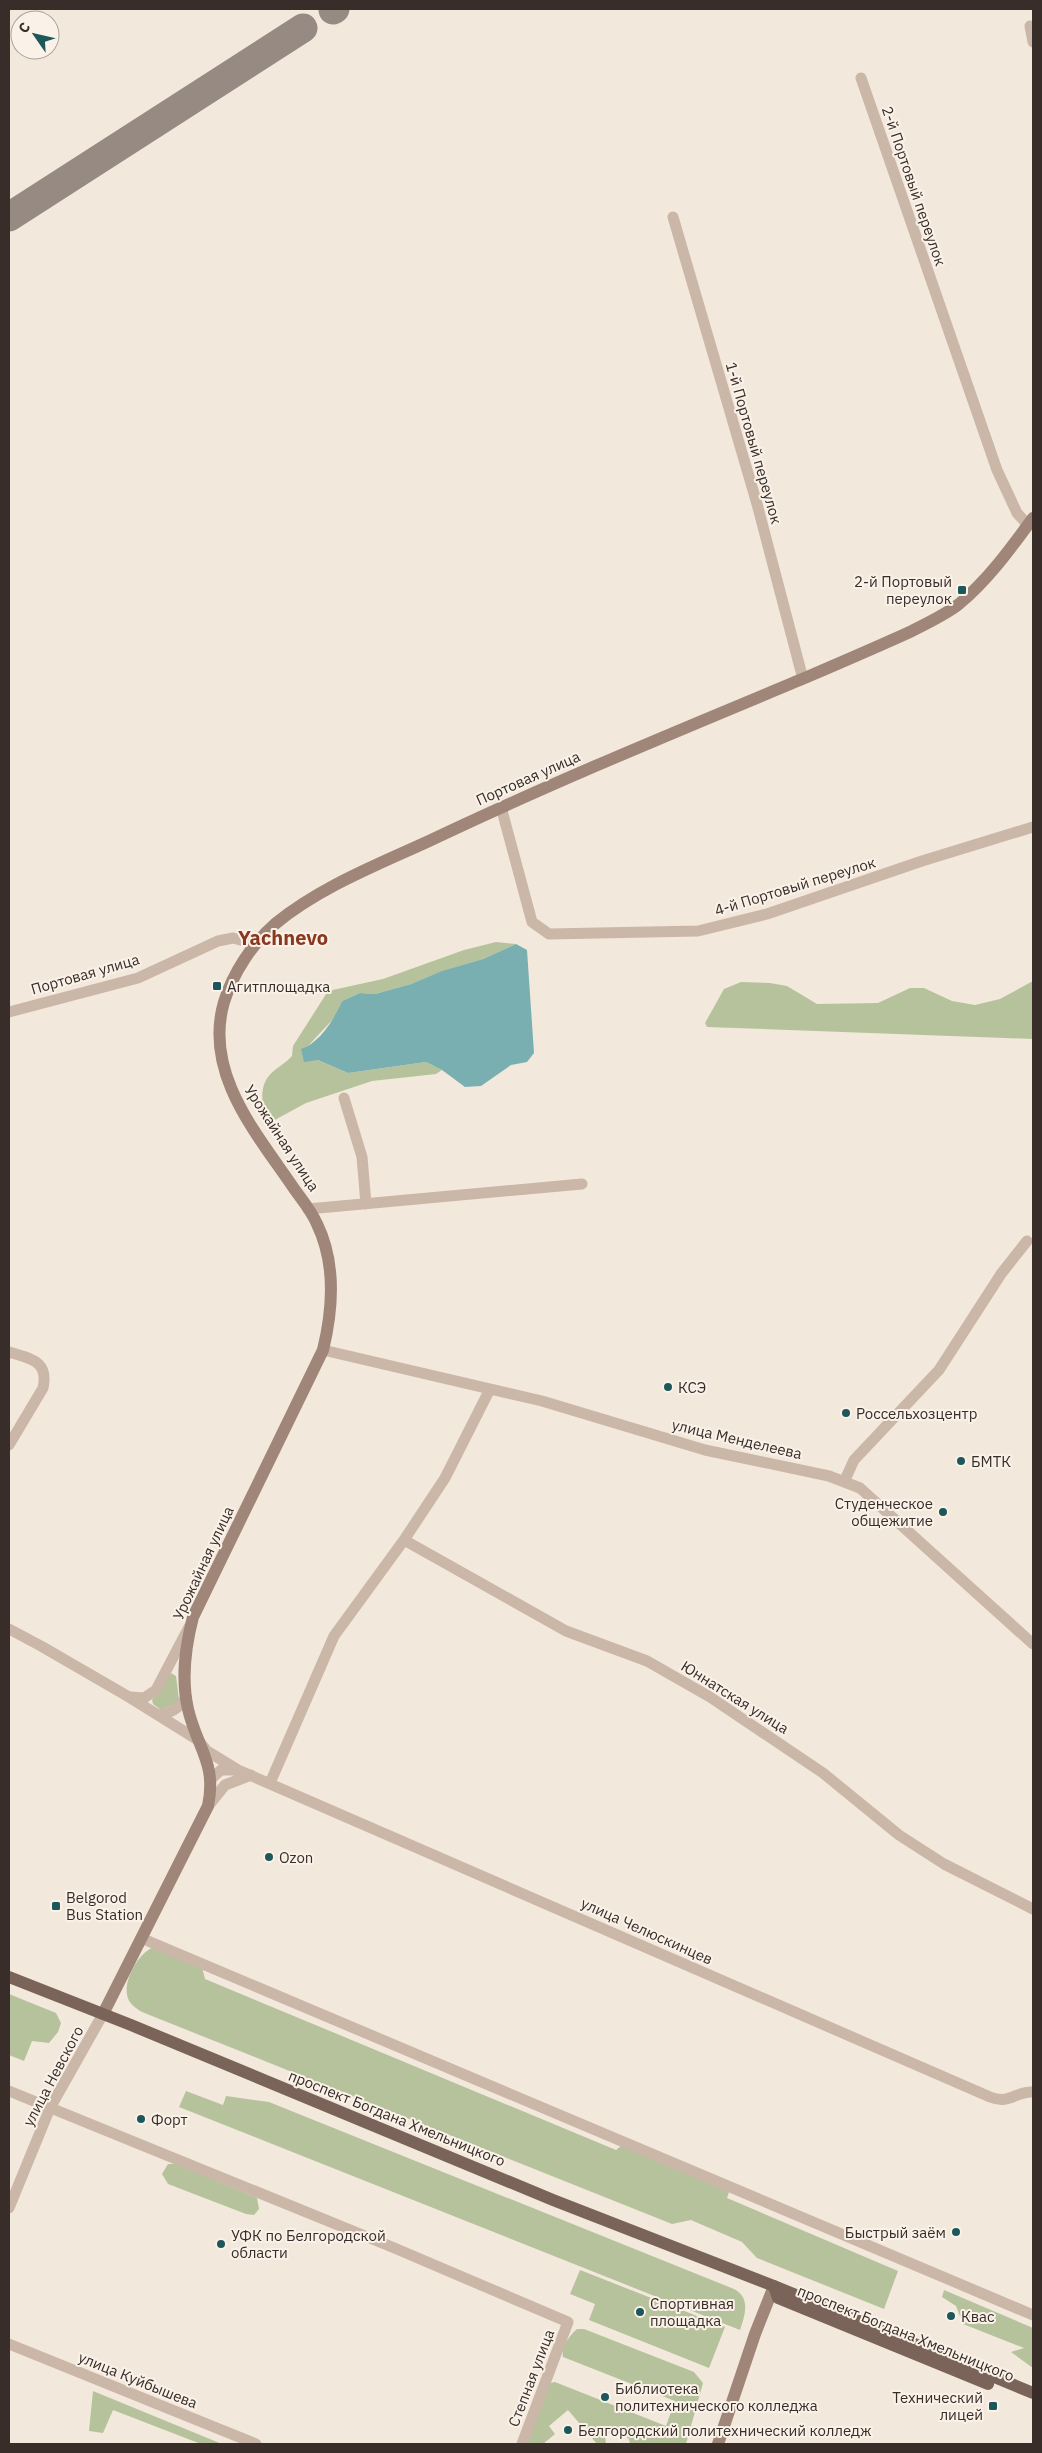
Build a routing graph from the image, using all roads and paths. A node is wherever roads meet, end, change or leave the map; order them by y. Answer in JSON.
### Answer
{"nodes":[{"id":1,"x":1030,"y":26,"type":"dead end"},
{"id":2,"x":1033,"y":42,"type":"edge"},
{"id":3,"x":861,"y":78,"type":"dead end"},
{"id":4,"x":673,"y":217,"type":"dead end"},
{"id":5,"x":1030,"y":521,"type":"edge"},
{"id":6,"x":803,"y":678,"type":"junction"},
{"id":7,"x":501,"y":807,"type":"junction"},
{"id":8,"x":1033,"y":827,"type":"edge"},
{"id":9,"x":255,"y":944,"type":"junction"},
{"id":10,"x":9,"y":1012,"type":"edge"},
{"id":11,"x":344,"y":1098,"type":"dead end"},
{"id":12,"x":582,"y":1184,"type":"dead end"},
{"id":13,"x":366,"y":1204,"type":"junction"},
{"id":14,"x":308,"y":1209,"type":"junction"},
{"id":15,"x":1026,"y":1241,"type":"dead end"},
{"id":16,"x":323,"y":1350,"type":"junction"},
{"id":17,"x":9,"y":1352,"type":"edge"},
{"id":18,"x":490,"y":1389,"type":"junction"},
{"id":19,"x":9,"y":1446,"type":"edge"},
{"id":20,"x":844,"y":1482,"type":"junction"},
{"id":21,"x":404,"y":1540,"type":"junction"},
{"id":22,"x":193,"y":1617,"type":"junction"},
{"id":23,"x":9,"y":1629,"type":"edge"},
{"id":24,"x":1033,"y":1644,"type":"edge"},
{"id":25,"x":129,"y":1697,"type":"junction"},
{"id":26,"x":186,"y":1698,"type":"junction"},
{"id":27,"x":158,"y":1715,"type":"junction"},
{"id":28,"x":198,"y":1740,"type":"junction"},
{"id":29,"x":238,"y":1770,"type":"junction"},
{"id":30,"x":250,"y":1775,"type":"junction"},
{"id":31,"x":211,"y":1779,"type":"junction"},
{"id":32,"x":270,"y":1783,"type":"junction"},
{"id":33,"x":208,"y":1806,"type":"junction"},
{"id":34,"x":1033,"y":1910,"type":"edge"},
{"id":35,"x":141,"y":1938,"type":"junction"},
{"id":36,"x":9,"y":1977,"type":"edge"},
{"id":37,"x":103,"y":2014,"type":"junction"},
{"id":38,"x":9,"y":2091,"type":"edge"},
{"id":39,"x":1033,"y":2092,"type":"edge"},
{"id":40,"x":50,"y":2108,"type":"junction"},
{"id":41,"x":9,"y":2208,"type":"edge"},
{"id":42,"x":774,"y":2286,"type":"junction"},
{"id":43,"x":1033,"y":2315,"type":"edge"},
{"id":44,"x":9,"y":2344,"type":"edge"},
{"id":45,"x":1033,"y":2393,"type":"edge"},
{"id":46,"x":1033,"y":2402,"type":"edge"},
{"id":47,"x":256,"y":2444,"type":"edge"},
{"id":48,"x":522,"y":2444,"type":"edge"},
{"id":49,"x":718,"y":2444,"type":"edge"}],
"edges":[{"from":1,"to":2,"type":"street"},
{"from":3,"to":5,"type":"street","name":"2-й Портовый переулок"},
{"from":4,"to":6,"type":"street","name":"1-й Портовый переулок"},
{"from":5,"to":6,"type":"street","name":"Портовая улица"},
{"from":6,"to":7,"type":"street","name":"Портовая улица"},
{"from":7,"to":8,"type":"street","name":"4-й Портовый переулок"},
{"from":7,"to":9,"type":"street","name":"Портовая улица"},
{"from":9,"to":10,"type":"street","name":"Портовая улица"},
{"from":9,"to":14,"type":"street","name":"Урожайная улица"},
{"from":11,"to":13,"type":"street"},
{"from":12,"to":13,"type":"street","name":"Урожайная улица"},
{"from":13,"to":14,"type":"street","name":"Урожайная улица"},
{"from":14,"to":16,"type":"street","name":"Урожайная улица"},
{"from":15,"to":20,"type":"street"},
{"from":16,"to":18,"type":"street","name":"улица Менделеева"},
{"from":16,"to":22,"type":"street","name":"Урожайная улица"},
{"from":17,"to":19,"type":"street"},
{"from":18,"to":20,"type":"street","name":"улица Менделеева"},
{"from":18,"to":21,"type":"street"},
{"from":20,"to":24,"type":"street","name":"улица Менделеева"},
{"from":21,"to":32,"type":"street"},
{"from":21,"to":34,"type":"street","name":"Юннатская улица"},
{"from":22,"to":25,"type":"street"},
{"from":22,"to":26,"type":"street","name":"Урожайная улица"},
{"from":23,"to":25,"type":"street"},
{"from":25,"to":27,"type":"street","name":"улица Челюскинцев"},
{"from":26,"to":27,"type":"street"},
{"from":26,"to":28,"type":"street","name":"Урожайная улица"},
{"from":27,"to":28,"type":"street","name":"улица Челюскинцев"},
{"from":28,"to":29,"type":"street","name":"улица Челюскинцев"},
{"from":28,"to":31,"type":"street","name":"Урожайная улица"},
{"from":29,"to":30,"type":"street","name":"улица Челюскинцев"},
{"from":29,"to":31,"type":"street"},
{"from":30,"to":32,"type":"street","name":"улица Челюскинцев"},
{"from":30,"to":33,"type":"street"},
{"from":31,"to":33,"type":"street","name":"Урожайная улица"},
{"from":32,"to":39,"type":"street","name":"улица Челюскинцев"},
{"from":33,"to":35,"type":"street","name":"Урожайная улица"},
{"from":35,"to":37,"type":"street","name":"Урожайная улица"},
{"from":35,"to":43,"type":"street"},
{"from":36,"to":37,"type":"main road","name":"проспект Богдана Хмельницкого"},
{"from":37,"to":40,"type":"street","name":"улица Невского"},
{"from":37,"to":42,"type":"main road","name":"проспект Богдана Хмельницкого"},
{"from":38,"to":40,"type":"street"},
{"from":40,"to":41,"type":"street","name":"улица Невского"},
{"from":40,"to":48,"type":"street","name":"Степная улица"},
{"from":42,"to":45,"type":"main road","name":"проспект Богдана Хмельницкого"},
{"from":42,"to":46,"type":"main road","name":"проспект Богдана Хмельницкого"},
{"from":42,"to":49,"type":"street"},
{"from":44,"to":47,"type":"street","name":"улица Куйбышева"}]}
